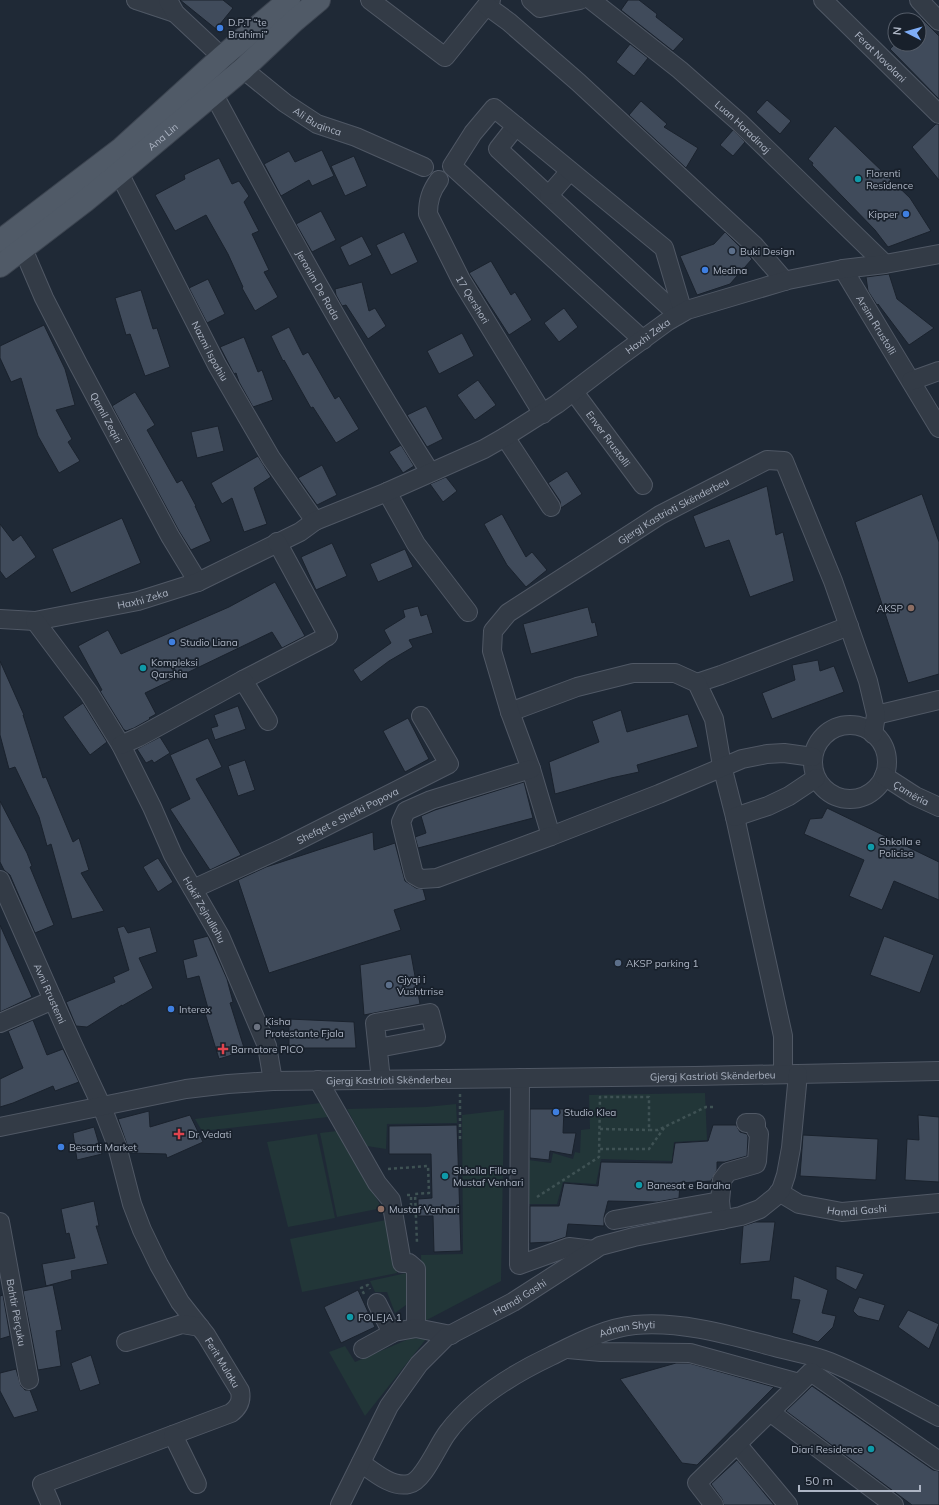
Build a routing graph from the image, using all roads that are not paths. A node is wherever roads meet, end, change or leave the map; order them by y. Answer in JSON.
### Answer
{"nodes":[{"id":1,"x":136,"y":0,"type":"edge"},
{"id":2,"x":289,"y":0,"type":"edge"},
{"id":3,"x":319,"y":0,"type":"edge"},
{"id":4,"x":370,"y":0,"type":"edge"},
{"id":5,"x":531,"y":0,"type":"edge"},
{"id":6,"x":580,"y":0,"type":"edge"},
{"id":7,"x":591,"y":0,"type":"edge"},
{"id":8,"x":823,"y":0,"type":"edge"},
{"id":9,"x":919,"y":0,"type":"edge"},
{"id":10,"x":489,"y":3,"type":"edge"},
{"id":11,"x":172,"y":6,"type":"edge"},
{"id":12,"x":939,"y":21,"type":"edge"},
{"id":13,"x":222,"y":57,"type":"junction"},
{"id":14,"x":243,"y":69,"type":"junction"},
{"id":15,"x":212,"y":94,"type":"junction"},
{"id":16,"x":939,"y":114,"type":"edge"},
{"id":17,"x":516,"y":126,"type":"junction"},
{"id":18,"x":477,"y":129,"type":"junction"},
{"id":19,"x":498,"y":148,"type":"junction"},
{"id":20,"x":424,"y":167,"type":"dead end"},
{"id":21,"x":570,"y":171,"type":"junction"},
{"id":22,"x":119,"y":173,"type":"junction"},
{"id":23,"x":439,"y":180,"type":"dead end"},
{"id":24,"x":549,"y":195,"type":"junction"},
{"id":25,"x":0,"y":241,"type":"edge"},
{"id":26,"x":23,"y":249,"type":"junction"},
{"id":27,"x":939,"y":254,"type":"edge"},
{"id":28,"x":885,"y":264,"type":"junction"},
{"id":29,"x":0,"y":266,"type":"edge"},
{"id":30,"x":843,"y":269,"type":"junction"},
{"id":31,"x":785,"y":280,"type":"junction"},
{"id":32,"x":681,"y":314,"type":"junction"},
{"id":33,"x":643,"y":340,"type":"junction"},
{"id":34,"x":939,"y":371,"type":"edge"},
{"id":35,"x":911,"y":381,"type":"junction"},
{"id":36,"x":574,"y":392,"type":"junction"},
{"id":37,"x":543,"y":414,"type":"junction"},
{"id":38,"x":939,"y":428,"type":"edge"},
{"id":39,"x":505,"y":437,"type":"junction"},
{"id":40,"x":430,"y":472,"type":"junction"},
{"id":41,"x":643,"y":485,"type":"dead end"},
{"id":42,"x":387,"y":492,"type":"junction"},
{"id":43,"x":551,"y":507,"type":"dead end"},
{"id":44,"x":315,"y":521,"type":"junction"},
{"id":45,"x":276,"y":542,"type":"junction"},
{"id":46,"x":198,"y":582,"type":"junction"},
{"id":47,"x":468,"y":612,"type":"dead end"},
{"id":48,"x":0,"y":619,"type":"edge"},
{"id":49,"x":35,"y":621,"type":"junction"},
{"id":50,"x":849,"y":626,"type":"junction"},
{"id":51,"x":244,"y":680,"type":"junction"},
{"id":52,"x":697,"y":683,"type":"junction"},
{"id":53,"x":939,"y":700,"type":"edge"},
{"id":54,"x":510,"y":712,"type":"junction"},
{"id":55,"x":876,"y":715,"type":"junction"},
{"id":56,"x":421,"y":716,"type":"dead end"},
{"id":57,"x":268,"y":722,"type":"dead end"},
{"id":58,"x":873,"y":734,"type":"junction"},
{"id":59,"x":121,"y":745,"type":"junction"},
{"id":60,"x":813,"y":757,"type":"junction"},
{"id":61,"x":722,"y":766,"type":"junction"},
{"id":62,"x":531,"y":769,"type":"junction"},
{"id":63,"x":884,"y":776,"type":"junction"},
{"id":64,"x":816,"y":778,"type":"junction"},
{"id":65,"x":939,"y":807,"type":"edge"},
{"id":66,"x":735,"y":817,"type":"junction"},
{"id":67,"x":551,"y":836,"type":"junction"},
{"id":68,"x":0,"y":880,"type":"edge"},
{"id":69,"x":193,"y":889,"type":"junction"},
{"id":70,"x":7,"y":915,"type":"edge"},
{"id":71,"x":53,"y":1000,"type":"junction"},
{"id":72,"x":0,"y":1023,"type":"edge"},
{"id":73,"x":378,"y":1048,"type":"dead end"},
{"id":74,"x":939,"y":1071,"type":"edge"},
{"id":75,"x":790,"y":1074,"type":"junction"},
{"id":76,"x":520,"y":1078,"type":"junction"},
{"id":77,"x":318,"y":1080,"type":"junction"},
{"id":78,"x":381,"y":1080,"type":"junction"},
{"id":79,"x":273,"y":1081,"type":"junction"},
{"id":80,"x":102,"y":1106,"type":"junction"},
{"id":81,"x":746,"y":1123,"type":"dead end"},
{"id":82,"x":0,"y":1127,"type":"edge"},
{"id":83,"x":779,"y":1192,"type":"junction"},
{"id":84,"x":720,"y":1201,"type":"junction"},
{"id":85,"x":939,"y":1203,"type":"edge"},
{"id":86,"x":614,"y":1220,"type":"dead end"},
{"id":87,"x":722,"y":1220,"type":"junction"},
{"id":88,"x":0,"y":1222,"type":"edge"},
{"id":89,"x":594,"y":1250,"type":"junction"},
{"id":90,"x":371,"y":1296,"type":"dead end"},
{"id":91,"x":184,"y":1316,"type":"junction"},
{"id":92,"x":416,"y":1328,"type":"junction"},
{"id":93,"x":392,"y":1333,"type":"junction"},
{"id":94,"x":451,"y":1334,"type":"junction"},
{"id":95,"x":126,"y":1342,"type":"dead end"},
{"id":96,"x":567,"y":1348,"type":"junction"},
{"id":97,"x":363,"y":1349,"type":"dead end"},
{"id":98,"x":29,"y":1380,"type":"dead end"},
{"id":99,"x":799,"y":1383,"type":"junction"},
{"id":100,"x":770,"y":1412,"type":"junction"},
{"id":101,"x":939,"y":1418,"type":"edge"},
{"id":102,"x":173,"y":1435,"type":"junction"},
{"id":103,"x":737,"y":1444,"type":"junction"},
{"id":104,"x":939,"y":1460,"type":"edge"},
{"id":105,"x":361,"y":1463,"type":"junction"},
{"id":106,"x":197,"y":1484,"type":"dead end"},
{"id":107,"x":884,"y":1502,"type":"edge"},
{"id":108,"x":51,"y":1505,"type":"edge"},
{"id":109,"x":340,"y":1505,"type":"edge"},
{"id":110,"x":714,"y":1505,"type":"edge"},
{"id":111,"x":788,"y":1505,"type":"edge"}],
"edges":[{"from":1,"to":11,"type":"street"},
{"from":2,"to":13,"type":"main road","name":"Ana Lin"},
{"from":3,"to":14,"type":"main road","name":"Ana Lin"},
{"from":4,"to":10,"type":"street"},
{"from":5,"to":6,"type":"street"},
{"from":7,"to":28,"type":"street","name":"Luan Haradinaj"},
{"from":8,"to":16,"type":"street","name":"Ferat Novolani"},
{"from":9,"to":12,"type":"street"},
{"from":10,"to":31,"type":"street"},
{"from":11,"to":13,"type":"street","name":"Ali Buqinca"},
{"from":13,"to":14,"type":"street","name":"Ali Buqinca"},
{"from":13,"to":25,"type":"main road","name":"Ana Lin"},
{"from":14,"to":15,"type":"main road","name":"Ana Lin"},
{"from":14,"to":20,"type":"street","name":"Ali Buqinca"},
{"from":15,"to":22,"type":"main road","name":"Ana Lin"},
{"from":15,"to":40,"type":"street","name":"Jeronim De Rada"},
{"from":17,"to":18,"type":"street"},
{"from":17,"to":19,"type":"street"},
{"from":17,"to":21,"type":"street"},
{"from":18,"to":19,"type":"street"},
{"from":18,"to":33,"type":"street"},
{"from":19,"to":24,"type":"street"},
{"from":21,"to":24,"type":"street"},
{"from":21,"to":32,"type":"street"},
{"from":22,"to":26,"type":"main road","name":"Ana Lin"},
{"from":22,"to":44,"type":"street","name":"Nazmi Ispahiu"},
{"from":23,"to":37,"type":"street","name":"17 Qershori"},
{"from":24,"to":32,"type":"street"},
{"from":26,"to":29,"type":"main road","name":"Ana Lin"},
{"from":26,"to":46,"type":"street","name":"Qamil Zeqiri"},
{"from":27,"to":28,"type":"street","name":"Haxhi Zeka"},
{"from":28,"to":30,"type":"street","name":"Haxhi Zeka"},
{"from":30,"to":31,"type":"street","name":"Haxhi Zeka"},
{"from":30,"to":35,"type":"street","name":"Arsim Rrustolli"},
{"from":31,"to":32,"type":"street","name":"Haxhi Zeka"},
{"from":32,"to":33,"type":"street","name":"Haxhi Zeka"},
{"from":33,"to":36,"type":"street","name":"Haxhi Zeka"},
{"from":34,"to":35,"type":"street"},
{"from":35,"to":38,"type":"street","name":"Arsim Rrustolli"},
{"from":36,"to":37,"type":"street","name":"Haxhi Zeka"},
{"from":36,"to":41,"type":"street","name":"Enver Rrustolli"},
{"from":37,"to":39,"type":"street","name":"Haxhi Zeka"},
{"from":39,"to":40,"type":"street","name":"Haxhi Zeka"},
{"from":39,"to":43,"type":"street"},
{"from":40,"to":42,"type":"street","name":"Haxhi Zeka"},
{"from":42,"to":44,"type":"street","name":"Haxhi Zeka"},
{"from":42,"to":47,"type":"street"},
{"from":44,"to":45,"type":"street","name":"Haxhi Zeka"},
{"from":45,"to":46,"type":"street","name":"Haxhi Zeka"},
{"from":45,"to":51,"type":"street"},
{"from":46,"to":49,"type":"street","name":"Haxhi Zeka"},
{"from":48,"to":49,"type":"street","name":"Haxhi Zeka"},
{"from":49,"to":59,"type":"street","name":"Hakif Zejnullahu"},
{"from":50,"to":52,"type":"street"},
{"from":50,"to":54,"type":"street","name":"Gjergj Kastrioti Skënderbeu"},
{"from":50,"to":55,"type":"street"},
{"from":51,"to":57,"type":"street"},
{"from":51,"to":59,"type":"street"},
{"from":52,"to":54,"type":"street"},
{"from":52,"to":61,"type":"street","name":"Gjergj Kastrioti Skënderbeu"},
{"from":53,"to":55,"type":"street"},
{"from":54,"to":62,"type":"street","name":"Gjergj Kastrioti Skënderbeu"},
{"from":55,"to":58,"type":"street"},
{"from":56,"to":69,"type":"street","name":"Shefqet e Shefki Popova"},
{"from":58,"to":60,"type":"street"},
{"from":58,"to":63,"type":"street"},
{"from":59,"to":69,"type":"street","name":"Hakif Zejnullahu"},
{"from":60,"to":61,"type":"street"},
{"from":60,"to":64,"type":"street"},
{"from":61,"to":66,"type":"street","name":"Gjergj Kastrioti Skënderbeu"},
{"from":61,"to":67,"type":"street"},
{"from":62,"to":67,"type":"street","name":"Gjergj Kastrioti Skënderbeu"},
{"from":62,"to":67,"type":"street"},
{"from":63,"to":64,"type":"street"},
{"from":63,"to":65,"type":"street","name":"Çamëria"},
{"from":64,"to":66,"type":"street"},
{"from":66,"to":75,"type":"street","name":"Gjergj Kastrioti Skënderbeu"},
{"from":68,"to":70,"type":"street","name":"Avni Rrustemi"},
{"from":69,"to":79,"type":"street","name":"Hakif Zejnullahu"},
{"from":70,"to":71,"type":"street","name":"Avni Rrustemi"},
{"from":71,"to":72,"type":"street"},
{"from":71,"to":80,"type":"street","name":"Avni Rrustemi"},
{"from":73,"to":78,"type":"street"},
{"from":74,"to":75,"type":"street","name":"Gjergj Kastrioti Skënderbeu"},
{"from":75,"to":76,"type":"street","name":"Gjergj Kastrioti Skënderbeu"},
{"from":75,"to":83,"type":"street","name":"Hamdi Gashi"},
{"from":76,"to":78,"type":"street","name":"Gjergj Kastrioti Skënderbeu"},
{"from":76,"to":89,"type":"street"},
{"from":77,"to":78,"type":"street","name":"Gjergj Kastrioti Skënderbeu"},
{"from":77,"to":79,"type":"street","name":"Gjergj Kastrioti Skënderbeu"},
{"from":77,"to":92,"type":"street"},
{"from":79,"to":80,"type":"street","name":"Gjergj Kastrioti Skënderbeu"},
{"from":80,"to":82,"type":"street","name":"Gjergj Kastrioti Skënderbeu"},
{"from":80,"to":91,"type":"street","name":"Ferit Mulaku"},
{"from":81,"to":84,"type":"street"},
{"from":83,"to":85,"type":"street","name":"Hamdi Gashi"},
{"from":83,"to":87,"type":"street","name":"Hamdi Gashi"},
{"from":84,"to":86,"type":"street"},
{"from":84,"to":87,"type":"street"},
{"from":87,"to":89,"type":"street","name":"Hamdi Gashi"},
{"from":88,"to":98,"type":"street","name":"Bahtir Përçuku"},
{"from":89,"to":94,"type":"street","name":"Hamdi Gashi"},
{"from":90,"to":93,"type":"street"},
{"from":91,"to":95,"type":"street"},
{"from":91,"to":102,"type":"street","name":"Ferit Mulaku"},
{"from":92,"to":93,"type":"street"},
{"from":92,"to":94,"type":"street"},
{"from":93,"to":97,"type":"street"},
{"from":94,"to":105,"type":"street","name":"Hamdi Gashi"},
{"from":96,"to":99,"type":"street"},
{"from":96,"to":101,"type":"street","name":"Adnan Shyti"},
{"from":96,"to":105,"type":"street","name":"Adnan Shyti"},
{"from":99,"to":100,"type":"street"},
{"from":99,"to":104,"type":"street"},
{"from":100,"to":103,"type":"street"},
{"from":100,"to":107,"type":"street"},
{"from":102,"to":106,"type":"street"},
{"from":102,"to":108,"type":"street","name":"Ferit Mulaku"},
{"from":103,"to":110,"type":"street"},
{"from":103,"to":111,"type":"street"},
{"from":105,"to":109,"type":"street","name":"Hamdi Gashi"}]}
